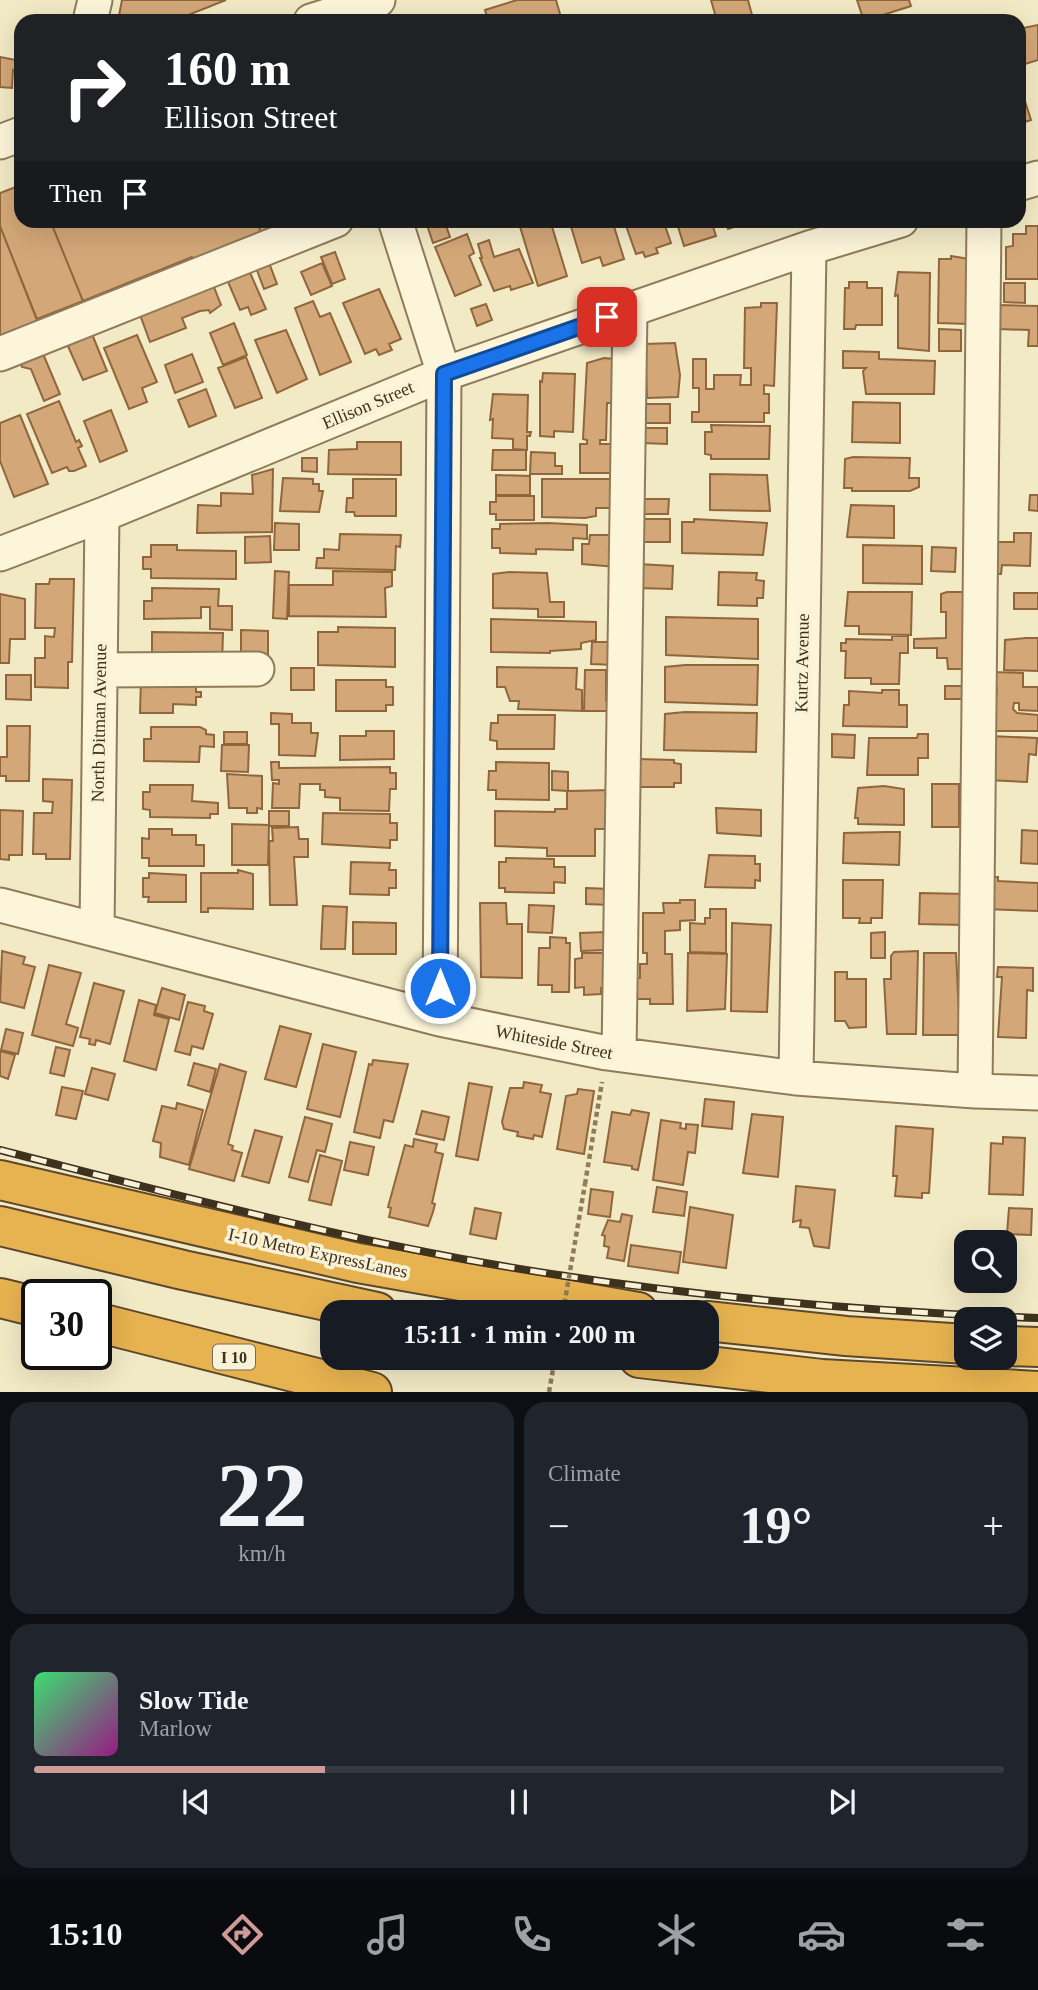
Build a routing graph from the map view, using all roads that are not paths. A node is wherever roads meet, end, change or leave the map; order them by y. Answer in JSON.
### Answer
{"nodes":[{"id":1,"x":378,"y":0,"type":"edge"},
{"id":2,"x":333,"y":14,"type":"edge"},
{"id":3,"x":316,"y":228,"type":"edge"},
{"id":4,"x":398,"y":228,"type":"edge"},
{"id":5,"x":874,"y":228,"type":"edge"},
{"id":6,"x":984,"y":228,"type":"edge"},
{"id":7,"x":808,"y":248,"type":"junction"},
{"id":8,"x":630,"y":310,"type":"junction"},
{"id":9,"x":0,"y":354,"type":"edge"},
{"id":10,"x":444,"y":374,"type":"junction"},
{"id":11,"x":102,"y":515,"type":"junction"},
{"id":12,"x":0,"y":554,"type":"edge"},
{"id":13,"x":100,"y":670,"type":"junction"},
{"id":14,"x":257,"y":670,"type":"dead end"},
{"id":15,"x":0,"y":905,"type":"edge"},
{"id":16,"x":97,"y":930,"type":"junction"},
{"id":17,"x":440,"y":1019,"type":"junction"},
{"id":18,"x":613,"y":1053,"type":"junction"},
{"id":19,"x":796,"y":1078,"type":"junction"},
{"id":20,"x":975,"y":1091,"type":"junction"},
{"id":21,"x":1038,"y":1093,"type":"edge"},
{"id":22,"x":0,"y":1180,"type":"edge"},
{"id":23,"x":0,"y":1226,"type":"edge"},
{"id":24,"x":0,"y":1298,"type":"edge"},
{"id":25,"x":322,"y":1300,"type":"edge"},
{"id":26,"x":560,"y":1300,"type":"edge"},
{"id":27,"x":21,"y":1303,"type":"edge"},
{"id":28,"x":719,"y":1322,"type":"edge"},
{"id":29,"x":112,"y":1326,"type":"edge"},
{"id":30,"x":954,"y":1343,"type":"edge"},
{"id":31,"x":1017,"y":1346,"type":"edge"},
{"id":32,"x":1038,"y":1347,"type":"edge"},
{"id":33,"x":719,"y":1367,"type":"edge"},
{"id":34,"x":372,"y":1391,"type":"edge"},
{"id":35,"x":1038,"y":1391,"type":"edge"}],
"edges":[{"from":1,"to":2,"type":"street"},
{"from":3,"to":9,"type":"street"},
{"from":4,"to":10,"type":"street"},
{"from":5,"to":7,"type":"street","name":"Ellison Street"},
{"from":6,"to":20,"type":"street"},
{"from":7,"to":8,"type":"street","name":"Ellison Street"},
{"from":7,"to":19,"type":"street","name":"Kurtz Avenue"},
{"from":8,"to":10,"type":"street","name":"Ellison Street"},
{"from":8,"to":18,"type":"street"},
{"from":10,"to":11,"type":"street","name":"Ellison Street"},
{"from":10,"to":17,"type":"street"},
{"from":11,"to":12,"type":"street","name":"Ellison Street"},
{"from":11,"to":13,"type":"street","name":"North Ditman Avenue"},
{"from":13,"to":14,"type":"street"},
{"from":13,"to":16,"type":"street","name":"North Ditman Avenue"},
{"from":15,"to":16,"type":"street","name":"Whiteside Street"},
{"from":16,"to":17,"type":"street","name":"Whiteside Street"},
{"from":17,"to":18,"type":"street","name":"Whiteside Street"},
{"from":18,"to":19,"type":"street","name":"Whiteside Street"},
{"from":19,"to":20,"type":"street","name":"Whiteside Street"},
{"from":20,"to":21,"type":"street","name":"Whiteside Street"},
{"from":22,"to":26,"type":"highway","name":"I-10 Metro ExpressLanes"},
{"from":23,"to":25,"type":"highway"},
{"from":24,"to":27,"type":"highway"},
{"from":28,"to":30,"type":"highway"},
{"from":29,"to":34,"type":"highway","number":"I 10"},
{"from":31,"to":32,"type":"highway"},
{"from":33,"to":35,"type":"highway"}]}
